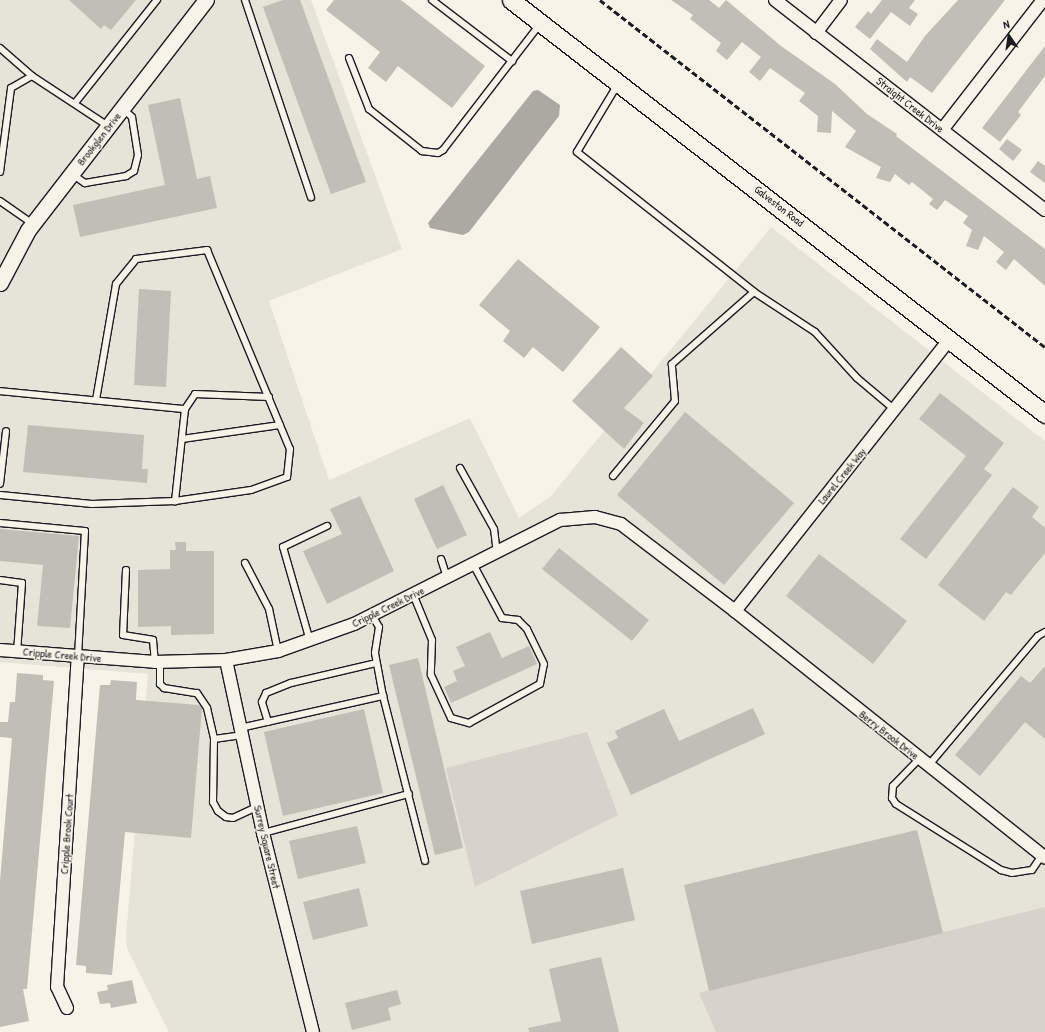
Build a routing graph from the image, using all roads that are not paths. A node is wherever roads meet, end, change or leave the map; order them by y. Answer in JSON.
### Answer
{"nodes":[{"id":1,"x":157,"y":0,"type":"edge"},
{"id":2,"x":206,"y":0,"type":"edge"},
{"id":3,"x":245,"y":0,"type":"edge"},
{"id":4,"x":432,"y":0,"type":"edge"},
{"id":5,"x":512,"y":0,"type":"edge"},
{"id":6,"x":775,"y":0,"type":"edge"},
{"id":7,"x":841,"y":0,"type":"edge"},
{"id":8,"x":1043,"y":0,"type":"edge"},
{"id":9,"x":541,"y":23,"type":"junction"},
{"id":10,"x":816,"y":33,"type":"junction"},
{"id":11,"x":0,"y":48,"type":"edge"},
{"id":12,"x":349,"y":58,"type":"dead end"},
{"id":13,"x":512,"y":61,"type":"junction"},
{"id":14,"x":32,"y":76,"type":"junction"},
{"id":15,"x":619,"y":83,"type":"junction"},
{"id":16,"x":75,"y":104,"type":"junction"},
{"id":17,"x":123,"y":109,"type":"junction"},
{"id":18,"x":109,"y":127,"type":"junction"},
{"id":19,"x":942,"y":130,"type":"junction"},
{"id":20,"x":0,"y":172,"type":"edge"},
{"id":21,"x":72,"y":174,"type":"junction"},
{"id":22,"x":311,"y":197,"type":"dead end"},
{"id":23,"x":0,"y":201,"type":"edge"},
{"id":24,"x":1045,"y":210,"type":"edge"},
{"id":25,"x":33,"y":224,"type":"junction"},
{"id":26,"x":0,"y":283,"type":"edge"},
{"id":27,"x":754,"y":292,"type":"junction"},
{"id":28,"x":949,"y":340,"type":"junction"},
{"id":29,"x":0,"y":391,"type":"edge"},
{"id":30,"x":269,"y":397,"type":"junction"},
{"id":31,"x":96,"y":400,"type":"junction"},
{"id":32,"x":185,"y":409,"type":"junction"},
{"id":33,"x":895,"y":410,"type":"junction"},
{"id":34,"x":1045,"y":414,"type":"edge"},
{"id":35,"x":280,"y":425,"type":"junction"},
{"id":36,"x":6,"y":431,"type":"dead end"},
{"id":37,"x":182,"y":439,"type":"junction"},
{"id":38,"x":460,"y":468,"type":"dead end"},
{"id":39,"x":612,"y":476,"type":"dead end"},
{"id":40,"x":0,"y":484,"type":"edge"},
{"id":41,"x":0,"y":495,"type":"edge"},
{"id":42,"x":175,"y":501,"type":"junction"},
{"id":43,"x":0,"y":523,"type":"edge"},
{"id":44,"x":327,"y":526,"type":"dead end"},
{"id":45,"x":497,"y":552,"type":"junction"},
{"id":46,"x":441,"y":559,"type":"dead end"},
{"id":47,"x":245,"y":563,"type":"dead end"},
{"id":48,"x":473,"y":564,"type":"junction"},
{"id":49,"x":126,"y":570,"type":"dead end"},
{"id":50,"x":447,"y":577,"type":"junction"},
{"id":51,"x":0,"y":580,"type":"edge"},
{"id":52,"x":413,"y":594,"type":"junction"},
{"id":53,"x":735,"y":611,"type":"junction"},
{"id":54,"x":372,"y":615,"type":"junction"},
{"id":55,"x":1045,"y":632,"type":"edge"},
{"id":56,"x":310,"y":641,"type":"junction"},
{"id":57,"x":0,"y":650,"type":"edge"},
{"id":58,"x":278,"y":651,"type":"junction"},
{"id":59,"x":17,"y":652,"type":"junction"},
{"id":60,"x":78,"y":657,"type":"junction"},
{"id":61,"x":226,"y":660,"type":"junction"},
{"id":62,"x":158,"y":662,"type":"junction"},
{"id":63,"x":376,"y":663,"type":"junction"},
{"id":64,"x":384,"y":696,"type":"junction"},
{"id":65,"x":268,"y":722,"type":"junction"},
{"id":66,"x":241,"y":732,"type":"junction"},
{"id":67,"x":214,"y":739,"type":"junction"},
{"id":68,"x":924,"y":762,"type":"junction"},
{"id":69,"x":409,"y":794,"type":"junction"},
{"id":70,"x":257,"y":807,"type":"junction"},
{"id":71,"x":263,"y":833,"type":"junction"},
{"id":72,"x":1043,"y":856,"type":"edge"},
{"id":73,"x":425,"y":861,"type":"dead end"},
{"id":74,"x":67,"y":1008,"type":"dead end"},
{"id":75,"x":313,"y":1032,"type":"edge"}],
"edges":[{"from":1,"to":16,"type":"lane"},
{"from":2,"to":17,"type":"street","name":"Brookglen Drive"},
{"from":3,"to":22,"type":"lane"},
{"from":4,"to":13,"type":"lane"},
{"from":5,"to":9,"type":"main road","name":"Galveston Road"},
{"from":6,"to":10,"type":"street","name":"Straight Creek Drive"},
{"from":7,"to":10,"type":"street"},
{"from":8,"to":19,"type":"street"},
{"from":9,"to":13,"type":"lane"},
{"from":9,"to":15,"type":"main road","name":"Galveston Road"},
{"from":10,"to":19,"type":"street","name":"Straight Creek Drive"},
{"from":11,"to":14,"type":"lane"},
{"from":12,"to":13,"type":"lane"},
{"from":14,"to":16,"type":"lane"},
{"from":14,"to":20,"type":"lane"},
{"from":15,"to":27,"type":"lane"},
{"from":15,"to":28,"type":"main road","name":"Galveston Road"},
{"from":16,"to":18,"type":"lane"},
{"from":17,"to":18,"type":"street","name":"Brookglen Drive"},
{"from":17,"to":21,"type":"lane"},
{"from":18,"to":21,"type":"street","name":"Brookglen Drive"},
{"from":19,"to":24,"type":"street","name":"Straight Creek Drive"},
{"from":21,"to":25,"type":"street","name":"Brookglen Drive"},
{"from":23,"to":25,"type":"lane"},
{"from":25,"to":26,"type":"street","name":"Brookglen Drive"},
{"from":27,"to":33,"type":"lane"},
{"from":27,"to":39,"type":"lane"},
{"from":28,"to":33,"type":"street","name":"Laurel Creek Way"},
{"from":28,"to":34,"type":"main road","name":"Galveston Road"},
{"from":29,"to":31,"type":"lane"},
{"from":30,"to":31,"type":"lane"},
{"from":30,"to":32,"type":"lane"},
{"from":30,"to":35,"type":"lane"},
{"from":31,"to":32,"type":"lane"},
{"from":32,"to":37,"type":"lane"},
{"from":33,"to":53,"type":"street","name":"Laurel Creek Way"},
{"from":35,"to":37,"type":"lane"},
{"from":35,"to":42,"type":"lane"},
{"from":36,"to":40,"type":"lane"},
{"from":37,"to":42,"type":"lane"},
{"from":38,"to":45,"type":"lane"},
{"from":41,"to":42,"type":"lane"},
{"from":43,"to":60,"type":"lane"},
{"from":44,"to":56,"type":"lane"},
{"from":45,"to":48,"type":"street","name":"Cripple Creek Drive"},
{"from":45,"to":53,"type":"street","name":"Cripple Creek Drive"},
{"from":46,"to":50,"type":"lane"},
{"from":47,"to":58,"type":"lane"},
{"from":48,"to":50,"type":"street","name":"Cripple Creek Drive"},
{"from":48,"to":52,"type":"lane"},
{"from":49,"to":62,"type":"lane"},
{"from":50,"to":52,"type":"street","name":"Cripple Creek Drive"},
{"from":51,"to":59,"type":"lane"},
{"from":52,"to":54,"type":"street","name":"Cripple Creek Drive"},
{"from":53,"to":68,"type":"street","name":"Berry Brook Drive"},
{"from":54,"to":56,"type":"street","name":"Cripple Creek Drive"},
{"from":54,"to":63,"type":"lane"},
{"from":55,"to":68,"type":"lane"},
{"from":56,"to":58,"type":"street","name":"Cripple Creek Drive"},
{"from":57,"to":59,"type":"street","name":"Cripple Creek Drive"},
{"from":58,"to":61,"type":"street","name":"Cripple Creek Drive"},
{"from":59,"to":60,"type":"street","name":"Cripple Creek Drive"},
{"from":60,"to":62,"type":"street","name":"Cripple Creek Drive"},
{"from":60,"to":74,"type":"street","name":"Cripple Brook Court"},
{"from":61,"to":62,"type":"street","name":"Cripple Creek Drive"},
{"from":61,"to":66,"type":"street","name":"Surrey Square Street"},
{"from":62,"to":67,"type":"lane"},
{"from":63,"to":64,"type":"lane"},
{"from":63,"to":65,"type":"lane"},
{"from":64,"to":65,"type":"lane"},
{"from":64,"to":69,"type":"lane"},
{"from":65,"to":66,"type":"lane"},
{"from":66,"to":67,"type":"lane"},
{"from":66,"to":70,"type":"street","name":"Surrey Square Street"},
{"from":67,"to":70,"type":"lane"},
{"from":68,"to":72,"type":"street","name":"Berry Brook Drive"},
{"from":68,"to":72,"type":"lane"},
{"from":69,"to":71,"type":"lane"},
{"from":69,"to":73,"type":"lane"},
{"from":70,"to":71,"type":"street","name":"Surrey Square Street"},
{"from":71,"to":75,"type":"street","name":"Surrey Square Street"}]}
